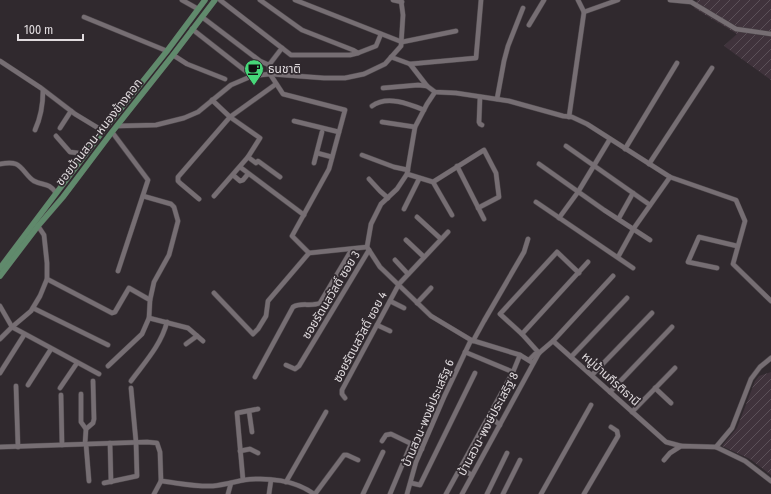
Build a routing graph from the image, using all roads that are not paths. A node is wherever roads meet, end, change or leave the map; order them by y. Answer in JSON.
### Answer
{"nodes":[{"id":1,"x":182,"y":0,"type":"edge"},
{"id":2,"x":205,"y":0,"type":"edge"},
{"id":3,"x":215,"y":0,"type":"edge"},
{"id":4,"x":220,"y":0,"type":"edge"},
{"id":5,"x":260,"y":0,"type":"edge"},
{"id":6,"x":295,"y":0,"type":"edge"},
{"id":7,"x":393,"y":0,"type":"edge"},
{"id":8,"x":481,"y":0,"type":"edge"},
{"id":9,"x":544,"y":0,"type":"edge"},
{"id":10,"x":578,"y":0,"type":"edge"},
{"id":11,"x":618,"y":0,"type":"edge"},
{"id":12,"x":670,"y":0,"type":"edge"},
{"id":13,"x":402,"y":1,"type":"edge"},
{"id":14,"x":692,"y":1,"type":"edge"},
{"id":15,"x":523,"y":8,"type":"dead end"},
{"id":16,"x":198,"y":9,"type":"junction"},
{"id":17,"x":584,"y":12,"type":"junction"},
{"id":18,"x":84,"y":17,"type":"dead end"},
{"id":19,"x":202,"y":17,"type":"junction"},
{"id":20,"x":529,"y":25,"type":"dead end"},
{"id":21,"x":192,"y":29,"type":"junction"},
{"id":22,"x":456,"y":30,"type":"dead end"},
{"id":23,"x":381,"y":34,"type":"junction"},
{"id":24,"x":771,"y":34,"type":"edge"},
{"id":25,"x":402,"y":42,"type":"junction"},
{"id":26,"x":282,"y":48,"type":"junction"},
{"id":27,"x":167,"y":51,"type":"junction"},
{"id":28,"x":358,"y":53,"type":"junction"},
{"id":29,"x":173,"y":55,"type":"junction"},
{"id":30,"x":392,"y":57,"type":"junction"},
{"id":31,"x":0,"y":61,"type":"edge"},
{"id":32,"x":677,"y":63,"type":"dead end"},
{"id":33,"x":410,"y":64,"type":"junction"},
{"id":34,"x":269,"y":65,"type":"junction"},
{"id":35,"x":712,"y":68,"type":"dead end"},
{"id":36,"x":270,"y":74,"type":"junction"},
{"id":37,"x":252,"y":76,"type":"junction"},
{"id":38,"x":225,"y":79,"type":"dead end"},
{"id":39,"x":276,"y":84,"type":"junction"},
{"id":40,"x":427,"y":86,"type":"junction"},
{"id":41,"x":383,"y":88,"type":"dead end"},
{"id":42,"x":43,"y":90,"type":"junction"},
{"id":43,"x":435,"y":92,"type":"junction"},
{"id":44,"x":480,"y":97,"type":"junction"},
{"id":45,"x":497,"y":99,"type":"junction"},
{"id":46,"x":212,"y":100,"type":"junction"},
{"id":47,"x":372,"y":106,"type":"dead end"},
{"id":48,"x":424,"y":110,"type":"junction"},
{"id":49,"x":71,"y":111,"type":"junction"},
{"id":50,"x":230,"y":117,"type":"junction"},
{"id":51,"x":568,"y":117,"type":"junction"},
{"id":52,"x":294,"y":121,"type":"dead end"},
{"id":53,"x":382,"y":122,"type":"dead end"},
{"id":54,"x":482,"y":125,"type":"dead end"},
{"id":55,"x":116,"y":126,"type":"junction"},
{"id":56,"x":416,"y":127,"type":"junction"},
{"id":57,"x":60,"y":128,"type":"dead end"},
{"id":58,"x":35,"y":130,"type":"dead end"},
{"id":59,"x":103,"y":130,"type":"junction"},
{"id":60,"x":112,"y":132,"type":"junction"},
{"id":61,"x":322,"y":132,"type":"dead end"},
{"id":62,"x":339,"y":132,"type":"junction"},
{"id":63,"x":56,"y":136,"type":"dead end"},
{"id":64,"x":610,"y":139,"type":"junction"},
{"id":65,"x":566,"y":146,"type":"dead end"},
{"id":66,"x":625,"y":150,"type":"junction"},
{"id":67,"x":317,"y":153,"type":"junction"},
{"id":68,"x":362,"y":155,"type":"dead end"},
{"id":69,"x":248,"y":157,"type":"junction"},
{"id":70,"x":332,"y":157,"type":"junction"},
{"id":71,"x":81,"y":159,"type":"junction"},
{"id":72,"x":314,"y":163,"type":"dead end"},
{"id":73,"x":0,"y":164,"type":"edge"},
{"id":74,"x":539,"y":164,"type":"dead end"},
{"id":75,"x":649,"y":164,"type":"junction"},
{"id":76,"x":594,"y":165,"type":"junction"},
{"id":77,"x":457,"y":166,"type":"junction"},
{"id":78,"x":86,"y":167,"type":"junction"},
{"id":79,"x":240,"y":167,"type":"junction"},
{"id":80,"x":408,"y":172,"type":"junction"},
{"id":81,"x":248,"y":174,"type":"junction"},
{"id":82,"x":233,"y":175,"type":"junction"},
{"id":83,"x":280,"y":177,"type":"dead end"},
{"id":84,"x":670,"y":177,"type":"junction"},
{"id":85,"x":419,"y":178,"type":"junction"},
{"id":86,"x":369,"y":179,"type":"dead end"},
{"id":87,"x":433,"y":182,"type":"junction"},
{"id":88,"x":56,"y":192,"type":"junction"},
{"id":89,"x":578,"y":192,"type":"junction"},
{"id":90,"x":633,"y":193,"type":"junction"},
{"id":91,"x":144,"y":196,"type":"junction"},
{"id":92,"x":214,"y":196,"type":"dead end"},
{"id":93,"x":388,"y":198,"type":"junction"},
{"id":94,"x":199,"y":199,"type":"dead end"},
{"id":95,"x":536,"y":202,"type":"dead end"},
{"id":96,"x":650,"y":205,"type":"junction"},
{"id":97,"x":478,"y":208,"type":"junction"},
{"id":98,"x":404,"y":210,"type":"dead end"},
{"id":99,"x":304,"y":215,"type":"junction"},
{"id":100,"x":452,"y":215,"type":"dead end"},
{"id":101,"x":417,"y":217,"type":"dead end"},
{"id":102,"x":484,"y":218,"type":"dead end"},
{"id":103,"x":559,"y":218,"type":"junction"},
{"id":104,"x":618,"y":218,"type":"junction"},
{"id":105,"x":38,"y":226,"type":"junction"},
{"id":106,"x":634,"y":228,"type":"junction"},
{"id":107,"x":448,"y":232,"type":"dead end"},
{"id":108,"x":441,"y":239,"type":"junction"},
{"id":109,"x":406,"y":240,"type":"dead end"},
{"id":110,"x":528,"y":240,"type":"dead end"},
{"id":111,"x":650,"y":240,"type":"dead end"},
{"id":112,"x":737,"y":246,"type":"junction"},
{"id":113,"x":368,"y":248,"type":"junction"},
{"id":114,"x":352,"y":249,"type":"junction"},
{"id":115,"x":309,"y":253,"type":"junction"},
{"id":116,"x":424,"y":257,"type":"junction"},
{"id":117,"x":618,"y":257,"type":"junction"},
{"id":118,"x":395,"y":260,"type":"dead end"},
{"id":119,"x":588,"y":262,"type":"dead end"},
{"id":120,"x":0,"y":268,"type":"edge"},
{"id":121,"x":633,"y":268,"type":"dead end"},
{"id":122,"x":717,"y":268,"type":"dead end"},
{"id":123,"x":118,"y":272,"type":"dead end"},
{"id":124,"x":579,"y":273,"type":"junction"},
{"id":125,"x":408,"y":274,"type":"junction"},
{"id":126,"x":0,"y":276,"type":"edge"},
{"id":127,"x":613,"y":276,"type":"dead end"},
{"id":128,"x":47,"y":279,"type":"junction"},
{"id":129,"x":399,"y":284,"type":"junction"},
{"id":130,"x":431,"y":288,"type":"dead end"},
{"id":131,"x":214,"y":293,"type":"dead end"},
{"id":132,"x":627,"y":298,"type":"dead end"},
{"id":133,"x":150,"y":300,"type":"junction"},
{"id":134,"x":390,"y":301,"type":"junction"},
{"id":135,"x":771,"y":301,"type":"edge"},
{"id":136,"x":417,"y":303,"type":"junction"},
{"id":137,"x":0,"y":306,"type":"edge"},
{"id":138,"x":33,"y":308,"type":"junction"},
{"id":139,"x":404,"y":308,"type":"dead end"},
{"id":140,"x":652,"y":313,"type":"dead end"},
{"id":141,"x":149,"y":318,"type":"junction"},
{"id":142,"x":168,"y":322,"type":"junction"},
{"id":143,"x":377,"y":325,"type":"junction"},
{"id":144,"x":12,"y":327,"type":"junction"},
{"id":145,"x":672,"y":327,"type":"dead end"},
{"id":146,"x":390,"y":331,"type":"dead end"},
{"id":147,"x":522,"y":334,"type":"junction"},
{"id":148,"x":24,"y":335,"type":"junction"},
{"id":149,"x":196,"y":336,"type":"junction"},
{"id":150,"x":0,"y":339,"type":"edge"},
{"id":151,"x":203,"y":341,"type":"dead end"},
{"id":152,"x":472,"y":341,"type":"junction"},
{"id":153,"x":553,"y":341,"type":"junction"},
{"id":154,"x":186,"y":344,"type":"dead end"},
{"id":155,"x":108,"y":345,"type":"dead end"},
{"id":156,"x":51,"y":349,"type":"junction"},
{"id":157,"x":465,"y":352,"type":"junction"},
{"id":158,"x":539,"y":353,"type":"junction"},
{"id":159,"x":520,"y":355,"type":"junction"},
{"id":160,"x":571,"y":357,"type":"junction"},
{"id":161,"x":771,"y":358,"type":"edge"},
{"id":162,"x":531,"y":362,"type":"junction"},
{"id":163,"x":77,"y":363,"type":"junction"},
{"id":164,"x":286,"y":365,"type":"dead end"},
{"id":165,"x":108,"y":366,"type":"dead end"},
{"id":166,"x":674,"y":368,"type":"dead end"},
{"id":167,"x":513,"y":372,"type":"junction"},
{"id":168,"x":0,"y":373,"type":"edge"},
{"id":169,"x":475,"y":373,"type":"dead end"},
{"id":170,"x":98,"y":374,"type":"dead end"},
{"id":171,"x":592,"y":375,"type":"junction"},
{"id":172,"x":254,"y":377,"type":"dead end"},
{"id":173,"x":93,"y":381,"type":"dead end"},
{"id":174,"x":131,"y":381,"type":"dead end"},
{"id":175,"x":28,"y":385,"type":"dead end"},
{"id":176,"x":16,"y":386,"type":"dead end"},
{"id":177,"x":60,"y":388,"type":"dead end"},
{"id":178,"x":131,"y":388,"type":"dead end"},
{"id":179,"x":655,"y":388,"type":"junction"},
{"id":180,"x":610,"y":392,"type":"junction"},
{"id":181,"x":81,"y":394,"type":"dead end"},
{"id":182,"x":61,"y":395,"type":"dead end"},
{"id":183,"x":345,"y":398,"type":"dead end"},
{"id":184,"x":671,"y":403,"type":"dead end"},
{"id":185,"x":591,"y":405,"type":"dead end"},
{"id":186,"x":258,"y":409,"type":"dead end"},
{"id":187,"x":249,"y":411,"type":"junction"},
{"id":188,"x":326,"y":412,"type":"dead end"},
{"id":189,"x":632,"y":412,"type":"junction"},
{"id":190,"x":489,"y":416,"type":"junction"},
{"id":191,"x":500,"y":424,"type":"junction"},
{"id":192,"x":611,"y":427,"type":"dead end"},
{"id":193,"x":86,"y":428,"type":"junction"},
{"id":194,"x":252,"y":432,"type":"dead end"},
{"id":195,"x":382,"y":441,"type":"dead end"},
{"id":196,"x":136,"y":442,"type":"junction"},
{"id":197,"x":110,"y":443,"type":"junction"},
{"id":198,"x":85,"y":444,"type":"junction"},
{"id":199,"x":410,"y":444,"type":"junction"},
{"id":200,"x":62,"y":445,"type":"junction"},
{"id":201,"x":681,"y":446,"type":"junction"},
{"id":202,"x":0,"y":447,"type":"edge"},
{"id":203,"x":18,"y":447,"type":"junction"},
{"id":204,"x":716,"y":447,"type":"junction"},
{"id":205,"x":422,"y":449,"type":"junction"},
{"id":206,"x":240,"y":450,"type":"junction"},
{"id":207,"x":258,"y":452,"type":"dead end"},
{"id":208,"x":383,"y":452,"type":"dead end"},
{"id":209,"x":507,"y":453,"type":"dead end"},
{"id":210,"x":358,"y":460,"type":"dead end"},
{"id":211,"x":520,"y":460,"type":"dead end"},
{"id":212,"x":664,"y":460,"type":"dead end"},
{"id":213,"x":461,"y":468,"type":"junction"},
{"id":214,"x":472,"y":475,"type":"junction"},
{"id":215,"x":243,"y":480,"type":"junction"},
{"id":216,"x":272,"y":480,"type":"junction"},
{"id":217,"x":89,"y":481,"type":"dead end"},
{"id":218,"x":161,"y":481,"type":"junction"},
{"id":219,"x":771,"y":481,"type":"edge"},
{"id":220,"x":111,"y":482,"type":"junction"},
{"id":221,"x":286,"y":482,"type":"junction"},
{"id":222,"x":410,"y":482,"type":"junction"},
{"id":223,"x":104,"y":483,"type":"dead end"},
{"id":224,"x":230,"y":483,"type":"junction"},
{"id":225,"x":155,"y":494,"type":"edge"},
{"id":226,"x":228,"y":494,"type":"edge"},
{"id":227,"x":269,"y":494,"type":"edge"},
{"id":228,"x":315,"y":494,"type":"edge"},
{"id":229,"x":364,"y":494,"type":"edge"},
{"id":230,"x":390,"y":494,"type":"edge"},
{"id":231,"x":407,"y":494,"type":"edge"},
{"id":232,"x":446,"y":494,"type":"edge"},
{"id":233,"x":462,"y":494,"type":"edge"},
{"id":234,"x":487,"y":494,"type":"edge"},
{"id":235,"x":503,"y":494,"type":"edge"},
{"id":236,"x":540,"y":494,"type":"edge"},
{"id":237,"x":584,"y":494,"type":"edge"}],
"edges":[{"from":1,"to":16,"type":"street"},
{"from":2,"to":16,"type":"main road","name":"ซอยบ้านสวน-หนองข้างคอก"},
{"from":3,"to":19,"type":"main road","name":"ซอยบ้านสวน-หนองข้างคอก"},
{"from":4,"to":26,"type":"street"},
{"from":5,"to":28,"type":"street"},
{"from":6,"to":23,"type":"street"},
{"from":7,"to":13,"type":"street"},
{"from":8,"to":33,"type":"street"},
{"from":9,"to":20,"type":"street"},
{"from":10,"to":17,"type":"street"},
{"from":11,"to":17,"type":"street"},
{"from":12,"to":14,"type":"street"},
{"from":13,"to":25,"type":"street"},
{"from":14,"to":24,"type":"street"},
{"from":15,"to":45,"type":"street"},
{"from":16,"to":27,"type":"main road","name":"ซอยบ้านสวน-หนองข้างคอก"},
{"from":17,"to":51,"type":"street"},
{"from":18,"to":27,"type":"street"},
{"from":19,"to":21,"type":"main road","name":"ซอยบ้านสวน-หนองข้างคอก"},
{"from":19,"to":34,"type":"street"},
{"from":21,"to":29,"type":"main road","name":"ซอยบ้านสวน-หนองข้างคอก"},
{"from":21,"to":37,"type":"street"},
{"from":22,"to":25,"type":"street"},
{"from":23,"to":25,"type":"street"},
{"from":23,"to":28,"type":"street"},
{"from":25,"to":30,"type":"street"},
{"from":26,"to":28,"type":"street"},
{"from":26,"to":34,"type":"street"},
{"from":27,"to":59,"type":"main road","name":"ซอยบ้านสวน-หนองข้างคอก"},
{"from":29,"to":38,"type":"street"},
{"from":29,"to":55,"type":"main road","name":"ซอยบ้านสวน-หนองข้างคอก"},
{"from":30,"to":33,"type":"street"},
{"from":30,"to":36,"type":"street"},
{"from":31,"to":42,"type":"street"},
{"from":32,"to":66,"type":"street"},
{"from":33,"to":40,"type":"street"},
{"from":34,"to":36,"type":"street"},
{"from":35,"to":75,"type":"street"},
{"from":36,"to":37,"type":"street"},
{"from":36,"to":39,"type":"street"},
{"from":37,"to":46,"type":"street"},
{"from":39,"to":50,"type":"street"},
{"from":39,"to":62,"type":"street"},
{"from":40,"to":41,"type":"street"},
{"from":40,"to":43,"type":"street"},
{"from":42,"to":49,"type":"street"},
{"from":42,"to":58,"type":"street"},
{"from":43,"to":44,"type":"street"},
{"from":43,"to":48,"type":"street"},
{"from":44,"to":45,"type":"street"},
{"from":44,"to":54,"type":"street"},
{"from":45,"to":51,"type":"street"},
{"from":46,"to":50,"type":"street"},
{"from":46,"to":55,"type":"street"},
{"from":47,"to":48,"type":"street"},
{"from":48,"to":56,"type":"street"},
{"from":49,"to":57,"type":"street"},
{"from":49,"to":59,"type":"street"},
{"from":50,"to":69,"type":"street"},
{"from":50,"to":94,"type":"street"},
{"from":51,"to":64,"type":"street"},
{"from":52,"to":62,"type":"street"},
{"from":53,"to":56,"type":"street"},
{"from":55,"to":60,"type":"main road","name":"ซอยบ้านสวน-หนองข้างคอก"},
{"from":56,"to":80,"type":"street"},
{"from":59,"to":71,"type":"main road","name":"ซอยบ้านสวน-หนองข้างคอก"},
{"from":60,"to":78,"type":"main road","name":"ซอยบ้านสวน-หนองข้างคอก"},
{"from":60,"to":91,"type":"street"},
{"from":61,"to":67,"type":"street"},
{"from":62,"to":70,"type":"street"},
{"from":63,"to":71,"type":"street"},
{"from":64,"to":66,"type":"street"},
{"from":64,"to":76,"type":"street"},
{"from":65,"to":76,"type":"street"},
{"from":66,"to":75,"type":"street"},
{"from":67,"to":70,"type":"street"},
{"from":67,"to":72,"type":"street"},
{"from":68,"to":80,"type":"street"},
{"from":69,"to":79,"type":"street"},
{"from":69,"to":83,"type":"street"},
{"from":70,"to":99,"type":"street"},
{"from":71,"to":78,"type":"main road"},
{"from":71,"to":88,"type":"main road","name":"ซอยบ้านสวน-หนองข้างคอก"},
{"from":73,"to":88,"type":"street"},
{"from":74,"to":89,"type":"street"},
{"from":75,"to":84,"type":"street"},
{"from":76,"to":89,"type":"street"},
{"from":76,"to":90,"type":"street"},
{"from":77,"to":87,"type":"street"},
{"from":77,"to":97,"type":"street"},
{"from":77,"to":97,"type":"street"},
{"from":78,"to":105,"type":"main road","name":"ซอยบ้านสวน-หนองข้างคอก"},
{"from":79,"to":81,"type":"street"},
{"from":79,"to":82,"type":"street"},
{"from":80,"to":85,"type":"street"},
{"from":80,"to":93,"type":"street"},
{"from":81,"to":82,"type":"street"},
{"from":81,"to":99,"type":"street"},
{"from":82,"to":92,"type":"street"},
{"from":84,"to":96,"type":"street"},
{"from":84,"to":112,"type":"street"},
{"from":85,"to":87,"type":"street"},
{"from":85,"to":98,"type":"street"},
{"from":86,"to":93,"type":"street"},
{"from":87,"to":100,"type":"street"},
{"from":88,"to":120,"type":"main road","name":"ซอยบ้านสวน-หนองข้างคอก"},
{"from":89,"to":103,"type":"street"},
{"from":89,"to":104,"type":"street"},
{"from":90,"to":96,"type":"street"},
{"from":90,"to":104,"type":"street"},
{"from":91,"to":123,"type":"street"},
{"from":91,"to":133,"type":"street"},
{"from":93,"to":113,"type":"street"},
{"from":95,"to":103,"type":"street"},
{"from":96,"to":106,"type":"street"},
{"from":97,"to":102,"type":"street"},
{"from":99,"to":115,"type":"street"},
{"from":101,"to":108,"type":"street"},
{"from":103,"to":117,"type":"street"},
{"from":104,"to":106,"type":"street"},
{"from":105,"to":126,"type":"main road","name":"ซอยบ้านสวน-หนองข้างคอก"},
{"from":105,"to":128,"type":"street"},
{"from":106,"to":111,"type":"street"},
{"from":106,"to":117,"type":"street"},
{"from":107,"to":108,"type":"street","name":"ซอยรัตนสวัสดิ์ ซอย 4"},
{"from":108,"to":116,"type":"street","name":"ซอยรัตนสวัสดิ์ ซอย 4"},
{"from":109,"to":116,"type":"street"},
{"from":110,"to":152,"type":"street","name":"บ้านสวน-พงษ์ประเสริฐ 6"},
{"from":112,"to":122,"type":"street"},
{"from":112,"to":135,"type":"street"},
{"from":113,"to":114,"type":"street"},
{"from":113,"to":129,"type":"street"},
{"from":113,"to":164,"type":"street","name":"ซอยรัตนสวัสดิ์ ซอย 3"},
{"from":114,"to":115,"type":"street"},
{"from":114,"to":172,"type":"street"},
{"from":115,"to":131,"type":"street"},
{"from":116,"to":125,"type":"street","name":"ซอยรัตนสวัสดิ์ ซอย 4"},
{"from":117,"to":121,"type":"street"},
{"from":118,"to":125,"type":"street"},
{"from":119,"to":124,"type":"street"},
{"from":124,"to":147,"type":"street"},
{"from":124,"to":147,"type":"street"},
{"from":125,"to":129,"type":"street","name":"ซอยรัตนสวัสดิ์ ซอย 4"},
{"from":127,"to":153,"type":"street"},
{"from":128,"to":133,"type":"street"},
{"from":128,"to":138,"type":"street"},
{"from":129,"to":134,"type":"street","name":"ซอยรัตนสวัสดิ์ ซอย 4"},
{"from":129,"to":136,"type":"street"},
{"from":130,"to":136,"type":"street"},
{"from":132,"to":160,"type":"street"},
{"from":133,"to":141,"type":"street"},
{"from":134,"to":139,"type":"street"},
{"from":134,"to":143,"type":"street","name":"ซอยรัตนสวัสดิ์ ซอย 4"},
{"from":136,"to":152,"type":"street"},
{"from":137,"to":144,"type":"street"},
{"from":138,"to":144,"type":"street"},
{"from":138,"to":155,"type":"street"},
{"from":140,"to":171,"type":"street"},
{"from":141,"to":142,"type":"street"},
{"from":141,"to":165,"type":"street"},
{"from":142,"to":149,"type":"street"},
{"from":142,"to":174,"type":"street"},
{"from":143,"to":146,"type":"street"},
{"from":143,"to":183,"type":"street","name":"ซอยรัตนสวัสดิ์ ซอย 4"},
{"from":144,"to":148,"type":"street"},
{"from":144,"to":150,"type":"street"},
{"from":145,"to":180,"type":"street"},
{"from":147,"to":158,"type":"street"},
{"from":148,"to":156,"type":"street"},
{"from":148,"to":168,"type":"street"},
{"from":149,"to":151,"type":"street"},
{"from":149,"to":154,"type":"street"},
{"from":152,"to":157,"type":"street","name":"บ้านสวน-พงษ์ประเสริฐ 6"},
{"from":152,"to":159,"type":"street"},
{"from":153,"to":158,"type":"street"},
{"from":153,"to":160,"type":"street","name":"หมู่บ้านกีรติธานี"},
{"from":156,"to":163,"type":"street"},
{"from":156,"to":175,"type":"street"},
{"from":157,"to":167,"type":"street"},
{"from":157,"to":205,"type":"street","name":"บ้านสวน-พงษ์ประเสริฐ 6"},
{"from":158,"to":162,"type":"street"},
{"from":159,"to":162,"type":"street"},
{"from":159,"to":167,"type":"street"},
{"from":160,"to":171,"type":"street","name":"หมู่บ้านกีรติธานี"},
{"from":161,"to":204,"type":"street"},
{"from":162,"to":191,"type":"street","name":"บ้านสวน-พงษ์ประเสริฐ 8"},
{"from":163,"to":170,"type":"street"},
{"from":163,"to":177,"type":"street"},
{"from":166,"to":179,"type":"street"},
{"from":167,"to":190,"type":"street"},
{"from":169,"to":222,"type":"street"},
{"from":171,"to":180,"type":"street","name":"หมู่บ้านกีรติธานี"},
{"from":173,"to":193,"type":"street"},
{"from":176,"to":203,"type":"street"},
{"from":178,"to":196,"type":"street"},
{"from":179,"to":184,"type":"street"},
{"from":179,"to":189,"type":"street"},
{"from":180,"to":189,"type":"street","name":"หมู่บ้านกีรติธานี"},
{"from":181,"to":193,"type":"street"},
{"from":182,"to":200,"type":"street"},
{"from":185,"to":236,"type":"street"},
{"from":186,"to":187,"type":"street"},
{"from":187,"to":194,"type":"street"},
{"from":187,"to":206,"type":"street"},
{"from":188,"to":221,"type":"street"},
{"from":189,"to":201,"type":"street","name":"หมู่บ้านกีรติธานี"},
{"from":190,"to":191,"type":"street"},
{"from":190,"to":213,"type":"street"},
{"from":191,"to":214,"type":"street","name":"บ้านสวน-พงษ์ประเสริฐ 8"},
{"from":192,"to":237,"type":"street"},
{"from":193,"to":198,"type":"street"},
{"from":195,"to":199,"type":"street"},
{"from":196,"to":197,"type":"street"},
{"from":196,"to":218,"type":"street"},
{"from":196,"to":220,"type":"street"},
{"from":197,"to":198,"type":"street"},
{"from":197,"to":220,"type":"street"},
{"from":198,"to":200,"type":"street"},
{"from":198,"to":217,"type":"street"},
{"from":199,"to":205,"type":"street"},
{"from":199,"to":230,"type":"street"},
{"from":200,"to":203,"type":"street"},
{"from":201,"to":204,"type":"street","name":"หมู่บ้านกีรติธานี"},
{"from":201,"to":212,"type":"street"},
{"from":202,"to":203,"type":"street"},
{"from":204,"to":219,"type":"street"},
{"from":205,"to":222,"type":"street","name":"บ้านสวน-พงษ์ประเสริฐ 6"},
{"from":206,"to":207,"type":"street"},
{"from":206,"to":215,"type":"street"},
{"from":208,"to":229,"type":"street"},
{"from":209,"to":234,"type":"street"},
{"from":210,"to":228,"type":"street"},
{"from":211,"to":235,"type":"street"},
{"from":213,"to":214,"type":"street"},
{"from":213,"to":232,"type":"street"},
{"from":214,"to":233,"type":"street","name":"บ้านสวน-พงษ์ประเสริฐ 8"},
{"from":215,"to":216,"type":"street"},
{"from":215,"to":224,"type":"street"},
{"from":216,"to":221,"type":"street"},
{"from":216,"to":227,"type":"street"},
{"from":218,"to":224,"type":"street"},
{"from":218,"to":225,"type":"street"},
{"from":220,"to":223,"type":"street"},
{"from":221,"to":228,"type":"street"},
{"from":222,"to":231,"type":"street","name":"บ้านสวน-พงษ์ประเสริฐ 6"},
{"from":224,"to":226,"type":"street"}]}
